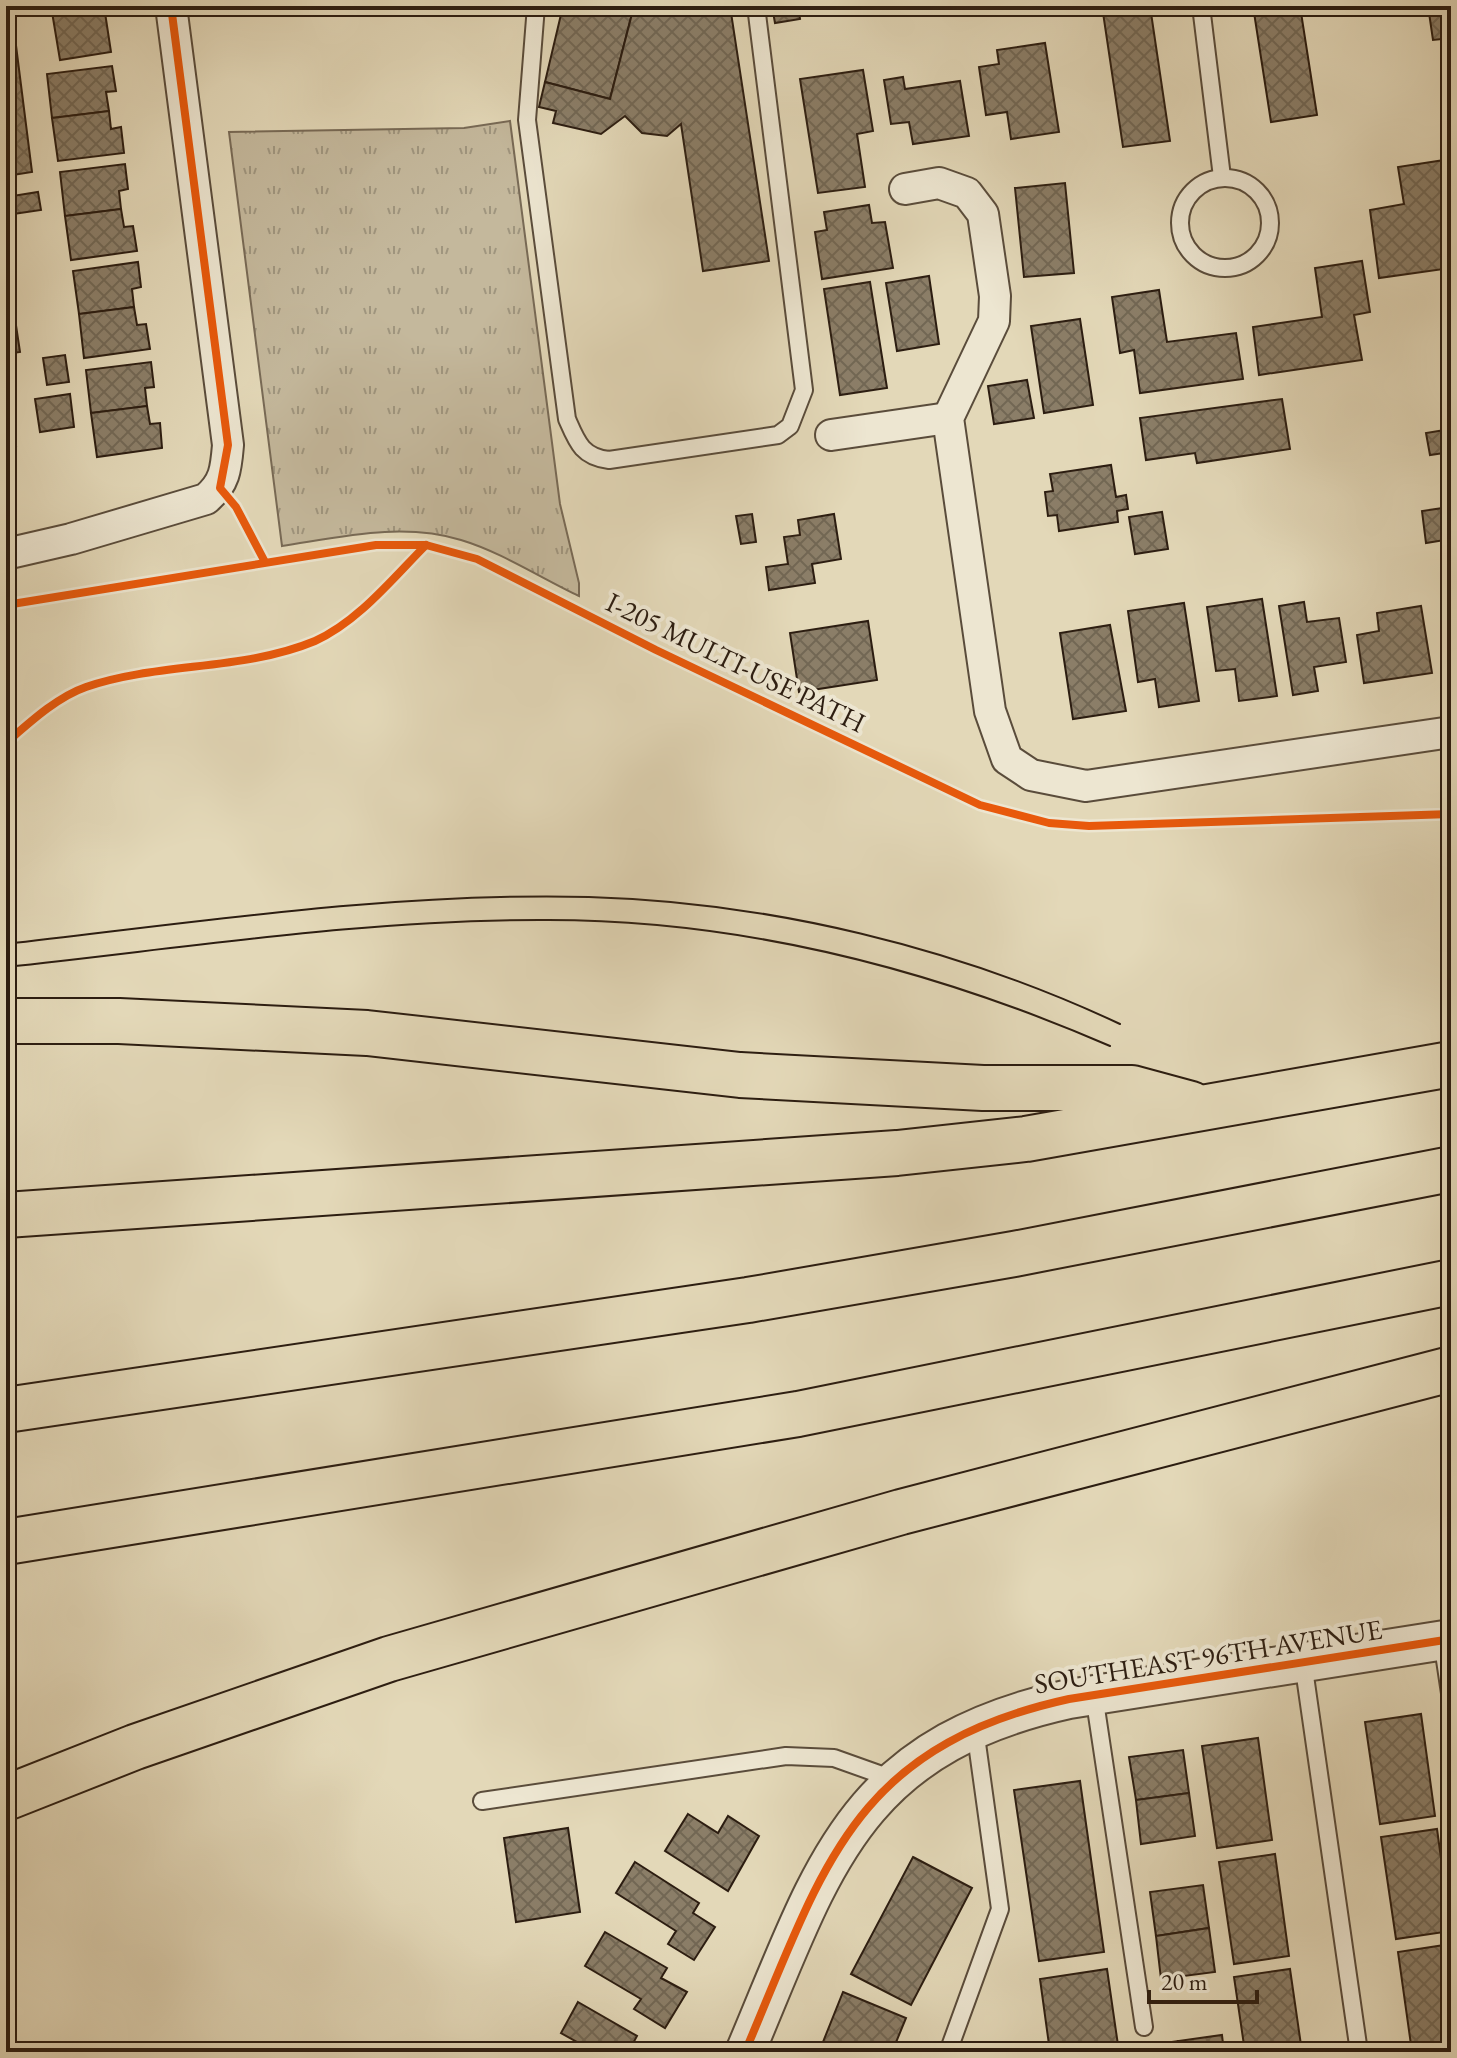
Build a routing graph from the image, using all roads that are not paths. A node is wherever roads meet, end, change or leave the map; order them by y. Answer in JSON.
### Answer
{"nodes":[{"id":1,"x":171,"y":6,"type":"edge"},
{"id":2,"x":536,"y":6,"type":"edge"},
{"id":3,"x":756,"y":6,"type":"edge"},
{"id":4,"x":1201,"y":6,"type":"edge"},
{"id":5,"x":1222,"y":177,"type":"junction"},
{"id":6,"x":905,"y":189,"type":"dead end"},
{"id":7,"x":948,"y":418,"type":"junction"},
{"id":8,"x":831,"y":435,"type":"dead end"},
{"id":9,"x":6,"y":554,"type":"edge"},
{"id":10,"x":1451,"y":732,"type":"edge"},
{"id":11,"x":6,"y":1021,"type":"edge"},
{"id":12,"x":1451,"y":1064,"type":"edge"},
{"id":13,"x":1205,"y":1108,"type":"junction"},
{"id":14,"x":1451,"y":1169,"type":"edge"},
{"id":15,"x":6,"y":1215,"type":"edge"},
{"id":16,"x":1451,"y":1282,"type":"edge"},
{"id":17,"x":1451,"y":1369,"type":"edge"},
{"id":18,"x":6,"y":1410,"type":"edge"},
{"id":19,"x":6,"y":1542,"type":"edge"},
{"id":20,"x":1446,"y":1640,"type":"edge"},
{"id":21,"x":1303,"y":1662,"type":"junction"},
{"id":22,"x":1094,"y":1695,"type":"junction"},
{"id":23,"x":1451,"y":1700,"type":"edge"},
{"id":24,"x":975,"y":1728,"type":"junction"},
{"id":25,"x":895,"y":1780,"type":"junction"},
{"id":26,"x":6,"y":1798,"type":"edge"},
{"id":27,"x":482,"y":1801,"type":"dead end"},
{"id":28,"x":1144,"y":2027,"type":"dead end"},
{"id":29,"x":745,"y":2052,"type":"edge"},
{"id":30,"x":948,"y":2052,"type":"edge"},
{"id":31,"x":1359,"y":2052,"type":"edge"}],
"edges":[{"from":1,"to":9,"type":"street"},
{"from":2,"to":3,"type":"lane"},
{"from":4,"to":5,"type":"lane"},
{"from":5,"to":5,"type":"lane"},
{"from":6,"to":7,"type":"street"},
{"from":7,"to":8,"type":"street"},
{"from":7,"to":10,"type":"street"},
{"from":11,"to":13,"type":"highway"},
{"from":12,"to":13,"type":"highway"},
{"from":13,"to":15,"type":"highway"},
{"from":14,"to":18,"type":"highway"},
{"from":16,"to":19,"type":"highway"},
{"from":17,"to":26,"type":"highway"},
{"from":20,"to":21,"type":"street","name":"SOUTHEAST 96TH AVENUE"},
{"from":20,"to":23,"type":"lane"},
{"from":21,"to":22,"type":"street","name":"SOUTHEAST 96TH AVENUE"},
{"from":21,"to":31,"type":"lane"},
{"from":22,"to":24,"type":"street","name":"SOUTHEAST 96TH AVENUE"},
{"from":22,"to":28,"type":"lane"},
{"from":24,"to":25,"type":"street","name":"SOUTHEAST 96TH AVENUE"},
{"from":24,"to":30,"type":"lane"},
{"from":25,"to":27,"type":"lane"},
{"from":25,"to":29,"type":"street","name":"SOUTHEAST 96TH AVENUE"}]}
